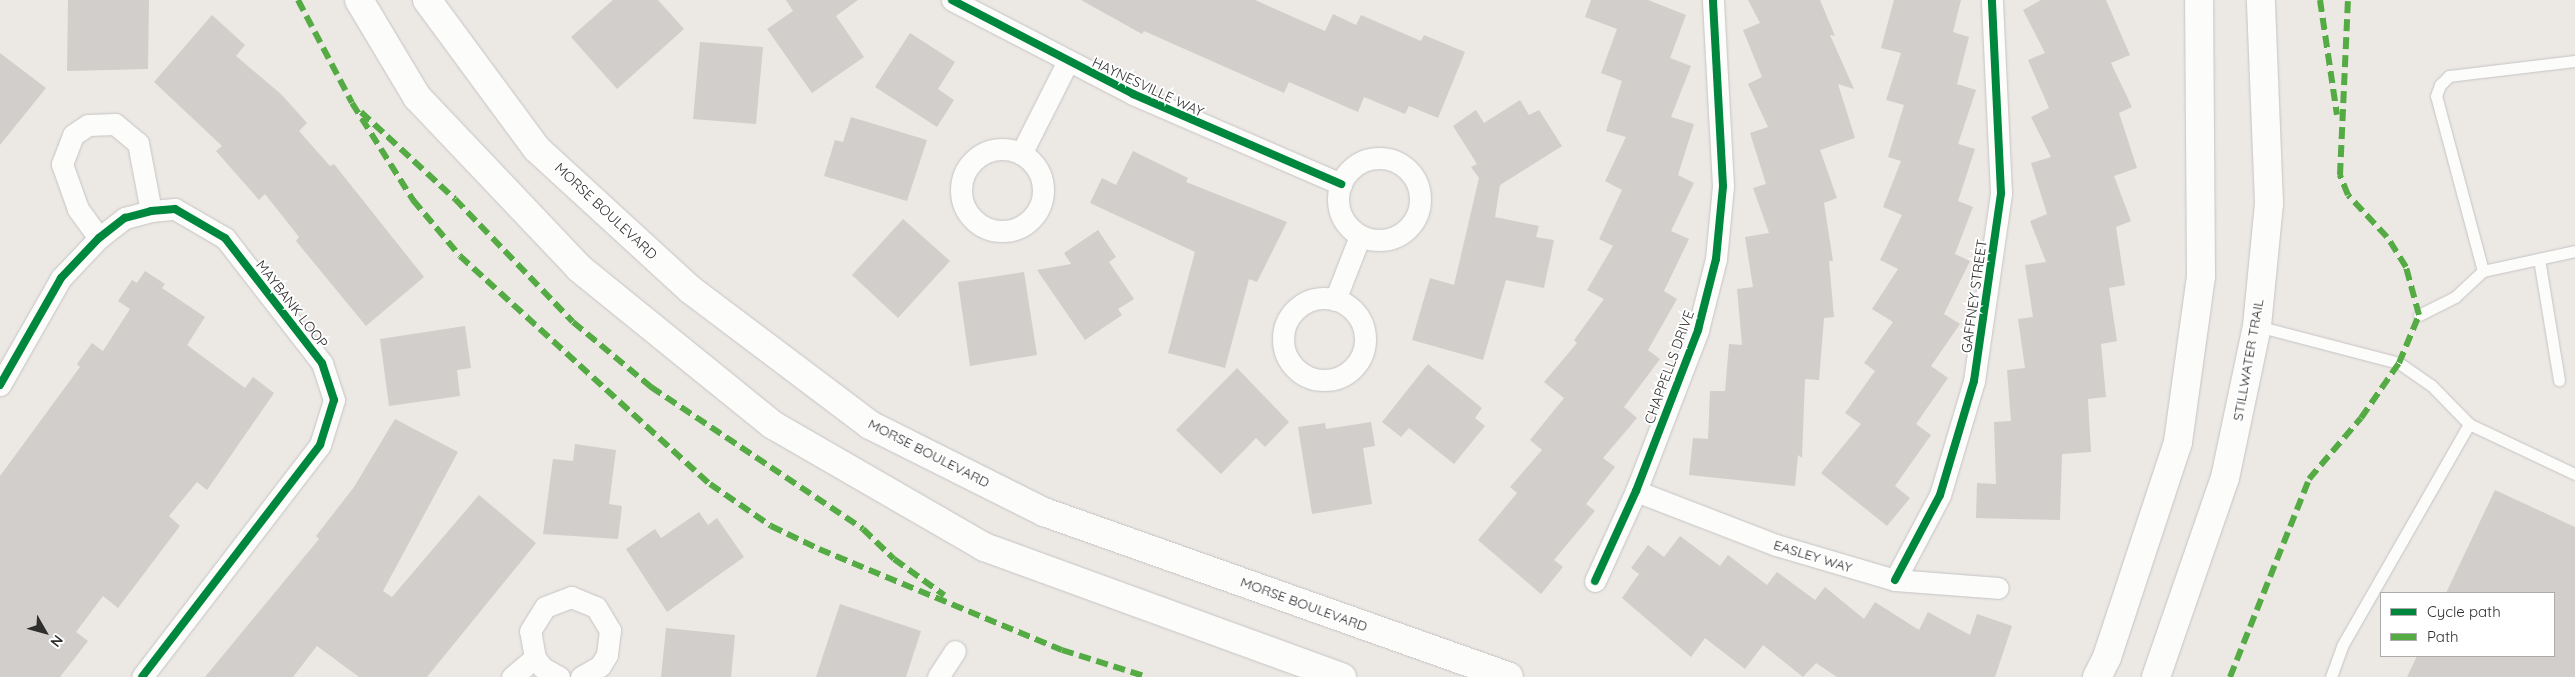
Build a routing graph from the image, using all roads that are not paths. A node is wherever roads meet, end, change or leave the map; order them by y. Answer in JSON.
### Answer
{"nodes":[{"id":1,"x":359,"y":0,"type":"edge"},
{"id":2,"x":427,"y":0,"type":"edge"},
{"id":3,"x":952,"y":0,"type":"edge"},
{"id":4,"x":1713,"y":0,"type":"edge"},
{"id":5,"x":1992,"y":0,"type":"edge"},
{"id":6,"x":2199,"y":0,"type":"edge"},
{"id":7,"x":2261,"y":0,"type":"edge"},
{"id":8,"x":2575,"y":61,"type":"edge"},
{"id":9,"x":1067,"y":63,"type":"junction"},
{"id":10,"x":1021,"y":154,"type":"dead end"},
{"id":11,"x":1340,"y":184,"type":"junction"},
{"id":12,"x":151,"y":211,"type":"junction"},
{"id":13,"x":1360,"y":236,"type":"junction"},
{"id":14,"x":99,"y":238,"type":"junction"},
{"id":15,"x":2575,"y":250,"type":"edge"},
{"id":16,"x":2539,"y":259,"type":"junction"},
{"id":17,"x":2483,"y":271,"type":"junction"},
{"id":18,"x":1335,"y":300,"type":"dead end"},
{"id":19,"x":2419,"y":315,"type":"dead end"},
{"id":20,"x":2257,"y":326,"type":"junction"},
{"id":21,"x":2559,"y":380,"type":"dead end"},
{"id":22,"x":0,"y":384,"type":"edge"},
{"id":23,"x":2469,"y":424,"type":"junction"},
{"id":24,"x":2575,"y":474,"type":"edge"},
{"id":25,"x":1636,"y":491,"type":"junction"},
{"id":26,"x":1895,"y":580,"type":"junction"},
{"id":27,"x":1595,"y":581,"type":"dead end"},
{"id":28,"x":1998,"y":588,"type":"dead end"},
{"id":29,"x":955,"y":651,"type":"dead end"},
{"id":30,"x":534,"y":658,"type":"junction"},
{"id":31,"x":142,"y":677,"type":"edge"},
{"id":32,"x":512,"y":677,"type":"edge"},
{"id":33,"x":559,"y":677,"type":"edge"},
{"id":34,"x":581,"y":677,"type":"edge"},
{"id":35,"x":938,"y":677,"type":"edge"},
{"id":36,"x":1342,"y":677,"type":"edge"},
{"id":37,"x":1509,"y":677,"type":"edge"},
{"id":38,"x":2097,"y":677,"type":"edge"},
{"id":39,"x":2156,"y":677,"type":"edge"},
{"id":40,"x":2331,"y":677,"type":"edge"}],
"edges":[{"from":1,"to":36,"type":"main road"},
{"from":2,"to":37,"type":"main road","name":"MORSE BOULEVARD"},
{"from":3,"to":9,"type":"street","name":"HAYNESVILLE WAY"},
{"from":4,"to":25,"type":"street","name":"CHAPPELLS DRIVE"},
{"from":5,"to":26,"type":"street","name":"GAFFNEY STREET"},
{"from":6,"to":38,"type":"main road"},
{"from":7,"to":20,"type":"main road","name":"STILLWATER TRAIL"},
{"from":8,"to":17,"type":"lane"},
{"from":9,"to":10,"type":"street"},
{"from":9,"to":11,"type":"street","name":"HAYNESVILLE WAY"},
{"from":11,"to":13,"type":"street"},
{"from":11,"to":13,"type":"street"},
{"from":12,"to":14,"type":"street","name":"MAYBANK LOOP"},
{"from":12,"to":14,"type":"street"},
{"from":12,"to":31,"type":"street","name":"MAYBANK LOOP"},
{"from":13,"to":18,"type":"street"},
{"from":14,"to":22,"type":"street","name":"MAYBANK LOOP"},
{"from":15,"to":16,"type":"lane"},
{"from":16,"to":17,"type":"lane"},
{"from":16,"to":21,"type":"lane"},
{"from":17,"to":19,"type":"lane"},
{"from":20,"to":23,"type":"lane"},
{"from":20,"to":39,"type":"main road","name":"STILLWATER TRAIL"},
{"from":23,"to":24,"type":"lane"},
{"from":23,"to":40,"type":"lane"},
{"from":25,"to":26,"type":"street","name":"EASLEY WAY"},
{"from":25,"to":27,"type":"street","name":"CHAPPELLS DRIVE"},
{"from":26,"to":28,"type":"street","name":"EASLEY WAY"},
{"from":29,"to":35,"type":"street"},
{"from":30,"to":32,"type":"street"},
{"from":30,"to":33,"type":"street"},
{"from":30,"to":34,"type":"street"}]}
